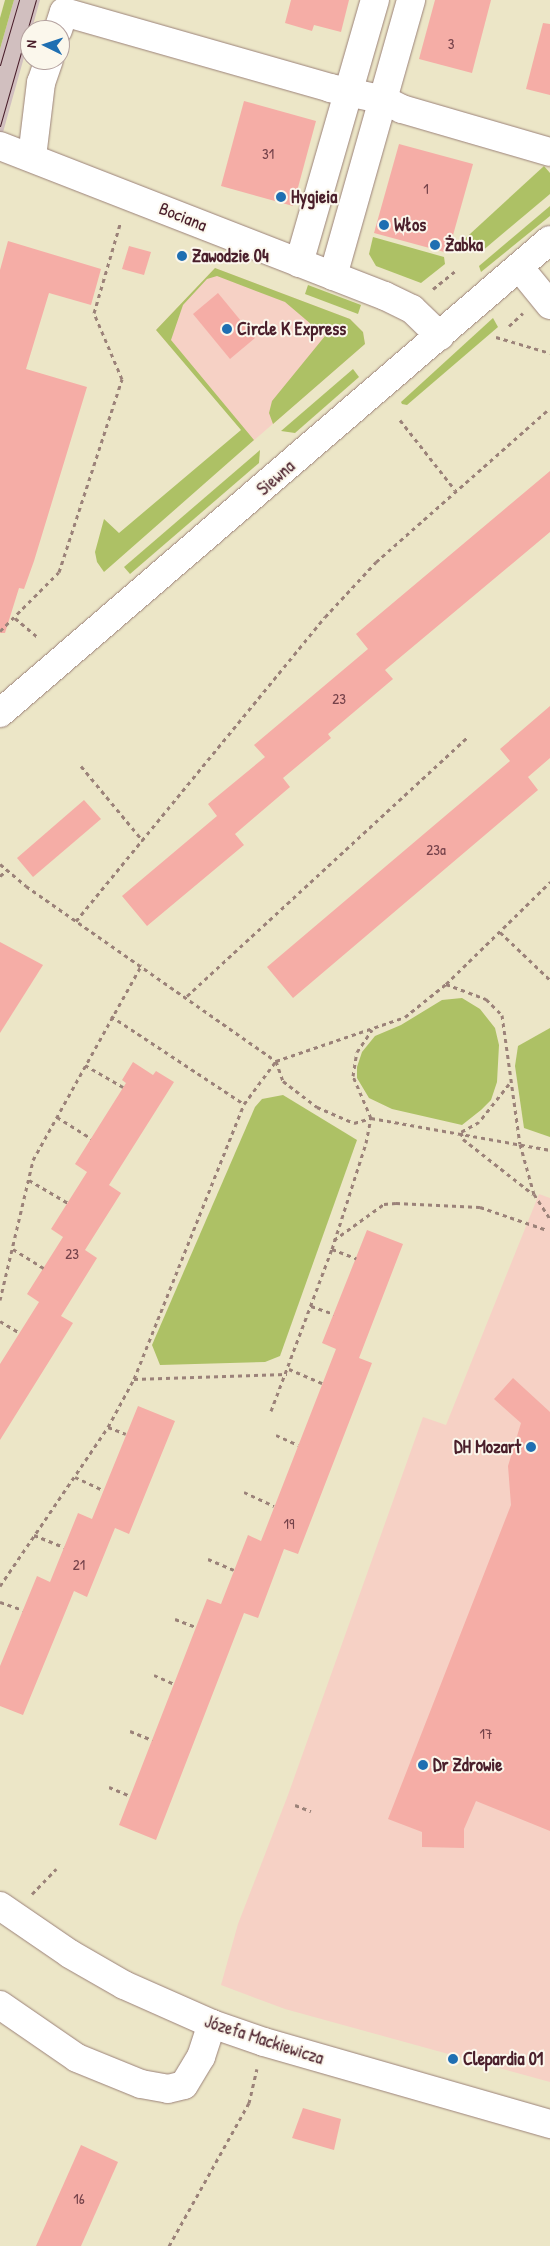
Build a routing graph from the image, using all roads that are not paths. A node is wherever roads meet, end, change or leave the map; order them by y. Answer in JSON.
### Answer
{"nodes":[{"id":1,"x":375,"y":0,"type":"edge"},
{"id":2,"x":412,"y":0,"type":"edge"},
{"id":3,"x":70,"y":24,"type":"edge"},
{"id":4,"x":45,"y":70,"type":"edge"},
{"id":5,"x":350,"y":90,"type":"junction"},
{"id":6,"x":384,"y":100,"type":"junction"},
{"id":7,"x":0,"y":146,"type":"edge"},
{"id":8,"x":550,"y":152,"type":"edge"},
{"id":9,"x":32,"y":158,"type":"junction"},
{"id":10,"x":550,"y":240,"type":"edge"},
{"id":11,"x":299,"y":263,"type":"junction"},
{"id":12,"x":519,"y":267,"type":"junction"},
{"id":13,"x":332,"y":276,"type":"junction"},
{"id":14,"x":550,"y":305,"type":"edge"},
{"id":15,"x":440,"y":336,"type":"junction"},
{"id":16,"x":0,"y":713,"type":"edge"},
{"id":17,"x":0,"y":1906,"type":"edge"},
{"id":18,"x":0,"y":2005,"type":"edge"},
{"id":19,"x":212,"y":2024,"type":"junction"},
{"id":20,"x":550,"y":2124,"type":"edge"}],
"edges":[{"from":1,"to":5,"type":"street"},
{"from":2,"to":6,"type":"street"},
{"from":3,"to":5,"type":"street"},
{"from":4,"to":9,"type":"street"},
{"from":5,"to":6,"type":"street"},
{"from":5,"to":11,"type":"street"},
{"from":6,"to":8,"type":"street"},
{"from":6,"to":13,"type":"street"},
{"from":7,"to":9,"type":"street","name":"Bociana"},
{"from":9,"to":11,"type":"street","name":"Bociana"},
{"from":10,"to":12,"type":"street","name":"Siewna"},
{"from":11,"to":13,"type":"street","name":"Bociana"},
{"from":12,"to":14,"type":"street"},
{"from":12,"to":15,"type":"street","name":"Siewna"},
{"from":13,"to":15,"type":"street","name":"Bociana"},
{"from":15,"to":16,"type":"street","name":"Siewna"},
{"from":17,"to":19,"type":"street","name":"Józefa Mackiewicza"},
{"from":18,"to":19,"type":"street"},
{"from":19,"to":20,"type":"street","name":"Józefa Mackiewicza"}]}
